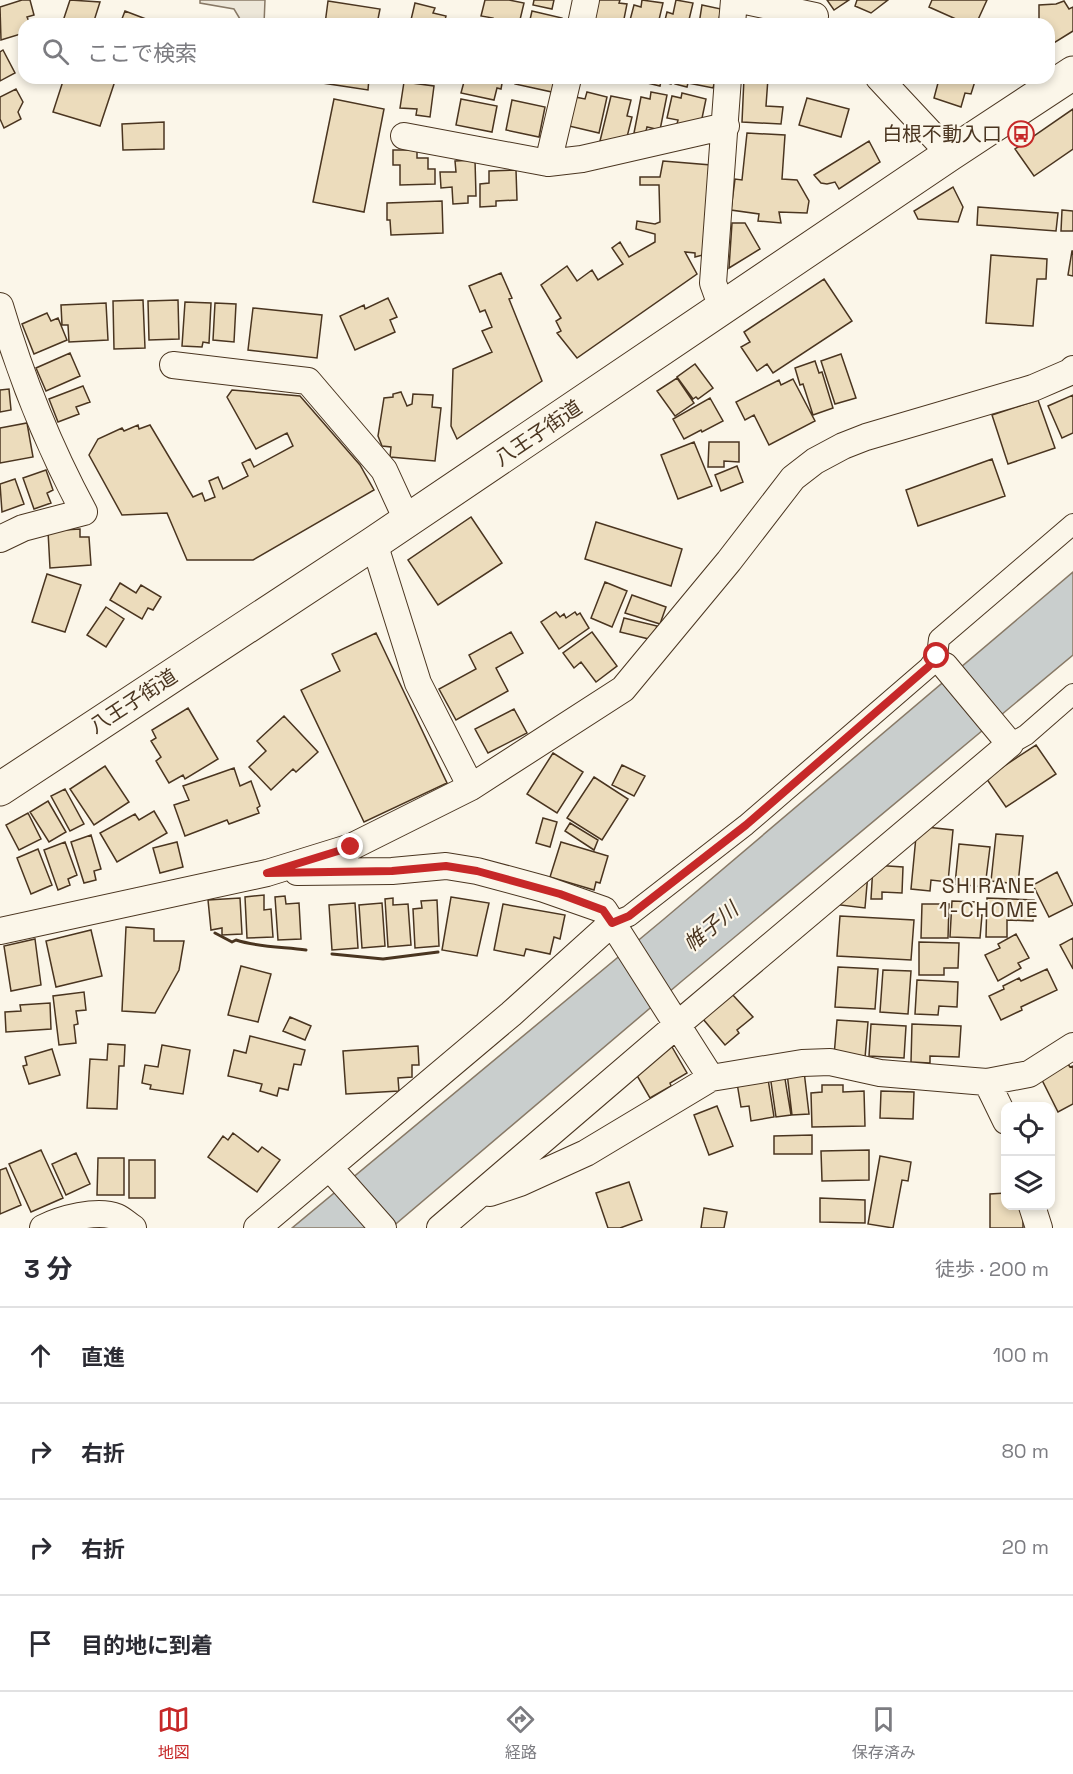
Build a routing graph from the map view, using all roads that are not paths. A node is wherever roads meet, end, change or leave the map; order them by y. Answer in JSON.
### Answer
{"nodes":[{"id":1,"x":586,"y":0,"type":"edge"},
{"id":2,"x":734,"y":0,"type":"edge"},
{"id":3,"x":741,"y":0,"type":"edge"},
{"id":4,"x":816,"y":13,"type":"edge"},
{"id":5,"x":582,"y":18,"type":"edge"},
{"id":6,"x":732,"y":18,"type":"edge"},
{"id":7,"x":1073,"y":73,"type":"edge"},
{"id":8,"x":567,"y":84,"type":"edge"},
{"id":9,"x":728,"y":84,"type":"edge"},
{"id":10,"x":885,"y":84,"type":"edge"},
{"id":11,"x":726,"y":126,"type":"junction"},
{"id":12,"x":404,"y":136,"type":"dead end"},
{"id":13,"x":950,"y":154,"type":"junction"},
{"id":14,"x":548,"y":163,"type":"junction"},
{"id":15,"x":0,"y":306,"type":"edge"},
{"id":16,"x":722,"y":308,"type":"junction"},
{"id":17,"x":173,"y":365,"type":"dead end"},
{"id":18,"x":1073,"y":369,"type":"edge"},
{"id":19,"x":407,"y":520,"type":"junction"},
{"id":20,"x":1073,"y":524,"type":"edge"},
{"id":21,"x":0,"y":538,"type":"edge"},
{"id":22,"x":374,"y":543,"type":"junction"},
{"id":23,"x":945,"y":666,"type":"dead end"},
{"id":24,"x":1073,"y":694,"type":"edge"},
{"id":25,"x":1007,"y":740,"type":"junction"},
{"id":26,"x":471,"y":787,"type":"junction"},
{"id":27,"x":0,"y":789,"type":"edge"},
{"id":28,"x":267,"y":873,"type":"junction"},
{"id":29,"x":615,"y":926,"type":"junction"},
{"id":30,"x":0,"y":932,"type":"edge"},
{"id":31,"x":675,"y":1023,"type":"junction"},
{"id":32,"x":1073,"y":1046,"type":"edge"},
{"id":33,"x":711,"y":1078,"type":"junction"},
{"id":34,"x":987,"y":1082,"type":"junction"},
{"id":35,"x":1001,"y":1112,"type":"edge"},
{"id":36,"x":333,"y":1173,"type":"junction"},
{"id":37,"x":475,"y":1198,"type":"junction"},
{"id":38,"x":1033,"y":1210,"type":"edge"},
{"id":39,"x":43,"y":1228,"type":"edge"},
{"id":40,"x":133,"y":1228,"type":"edge"},
{"id":41,"x":257,"y":1228,"type":"edge"},
{"id":42,"x":383,"y":1228,"type":"edge"},
{"id":43,"x":440,"y":1228,"type":"edge"},
{"id":44,"x":1039,"y":1228,"type":"edge"}],
"edges":[{"from":1,"to":5,"type":"street"},
{"from":2,"to":6,"type":"street"},
{"from":3,"to":4,"type":"street"},
{"from":7,"to":13,"type":"highway","name":"八王子街道"},
{"from":8,"to":14,"type":"street"},
{"from":9,"to":11,"type":"street"},
{"from":10,"to":13,"type":"street"},
{"from":11,"to":14,"type":"street"},
{"from":11,"to":16,"type":"street"},
{"from":12,"to":14,"type":"street"},
{"from":13,"to":16,"type":"highway","name":"八王子街道"},
{"from":15,"to":21,"type":"street"},
{"from":16,"to":19,"type":"highway","name":"八王子街道"},
{"from":17,"to":19,"type":"street"},
{"from":18,"to":26,"type":"street"},
{"from":19,"to":22,"type":"highway","name":"八王子街道"},
{"from":20,"to":29,"type":"street"},
{"from":22,"to":26,"type":"street"},
{"from":22,"to":27,"type":"highway","name":"八王子街道"},
{"from":23,"to":25,"type":"street"},
{"from":24,"to":25,"type":"street"},
{"from":25,"to":31,"type":"street"},
{"from":26,"to":28,"type":"street"},
{"from":28,"to":29,"type":"street"},
{"from":28,"to":30,"type":"street"},
{"from":29,"to":31,"type":"street"},
{"from":29,"to":36,"type":"street"},
{"from":31,"to":33,"type":"street"},
{"from":31,"to":37,"type":"street"},
{"from":32,"to":34,"type":"street"},
{"from":33,"to":34,"type":"street"},
{"from":33,"to":37,"type":"street"},
{"from":34,"to":35,"type":"street"},
{"from":36,"to":41,"type":"street"},
{"from":36,"to":42,"type":"street"},
{"from":37,"to":43,"type":"street"},
{"from":38,"to":44,"type":"street"},
{"from":39,"to":40,"type":"street"}]}
